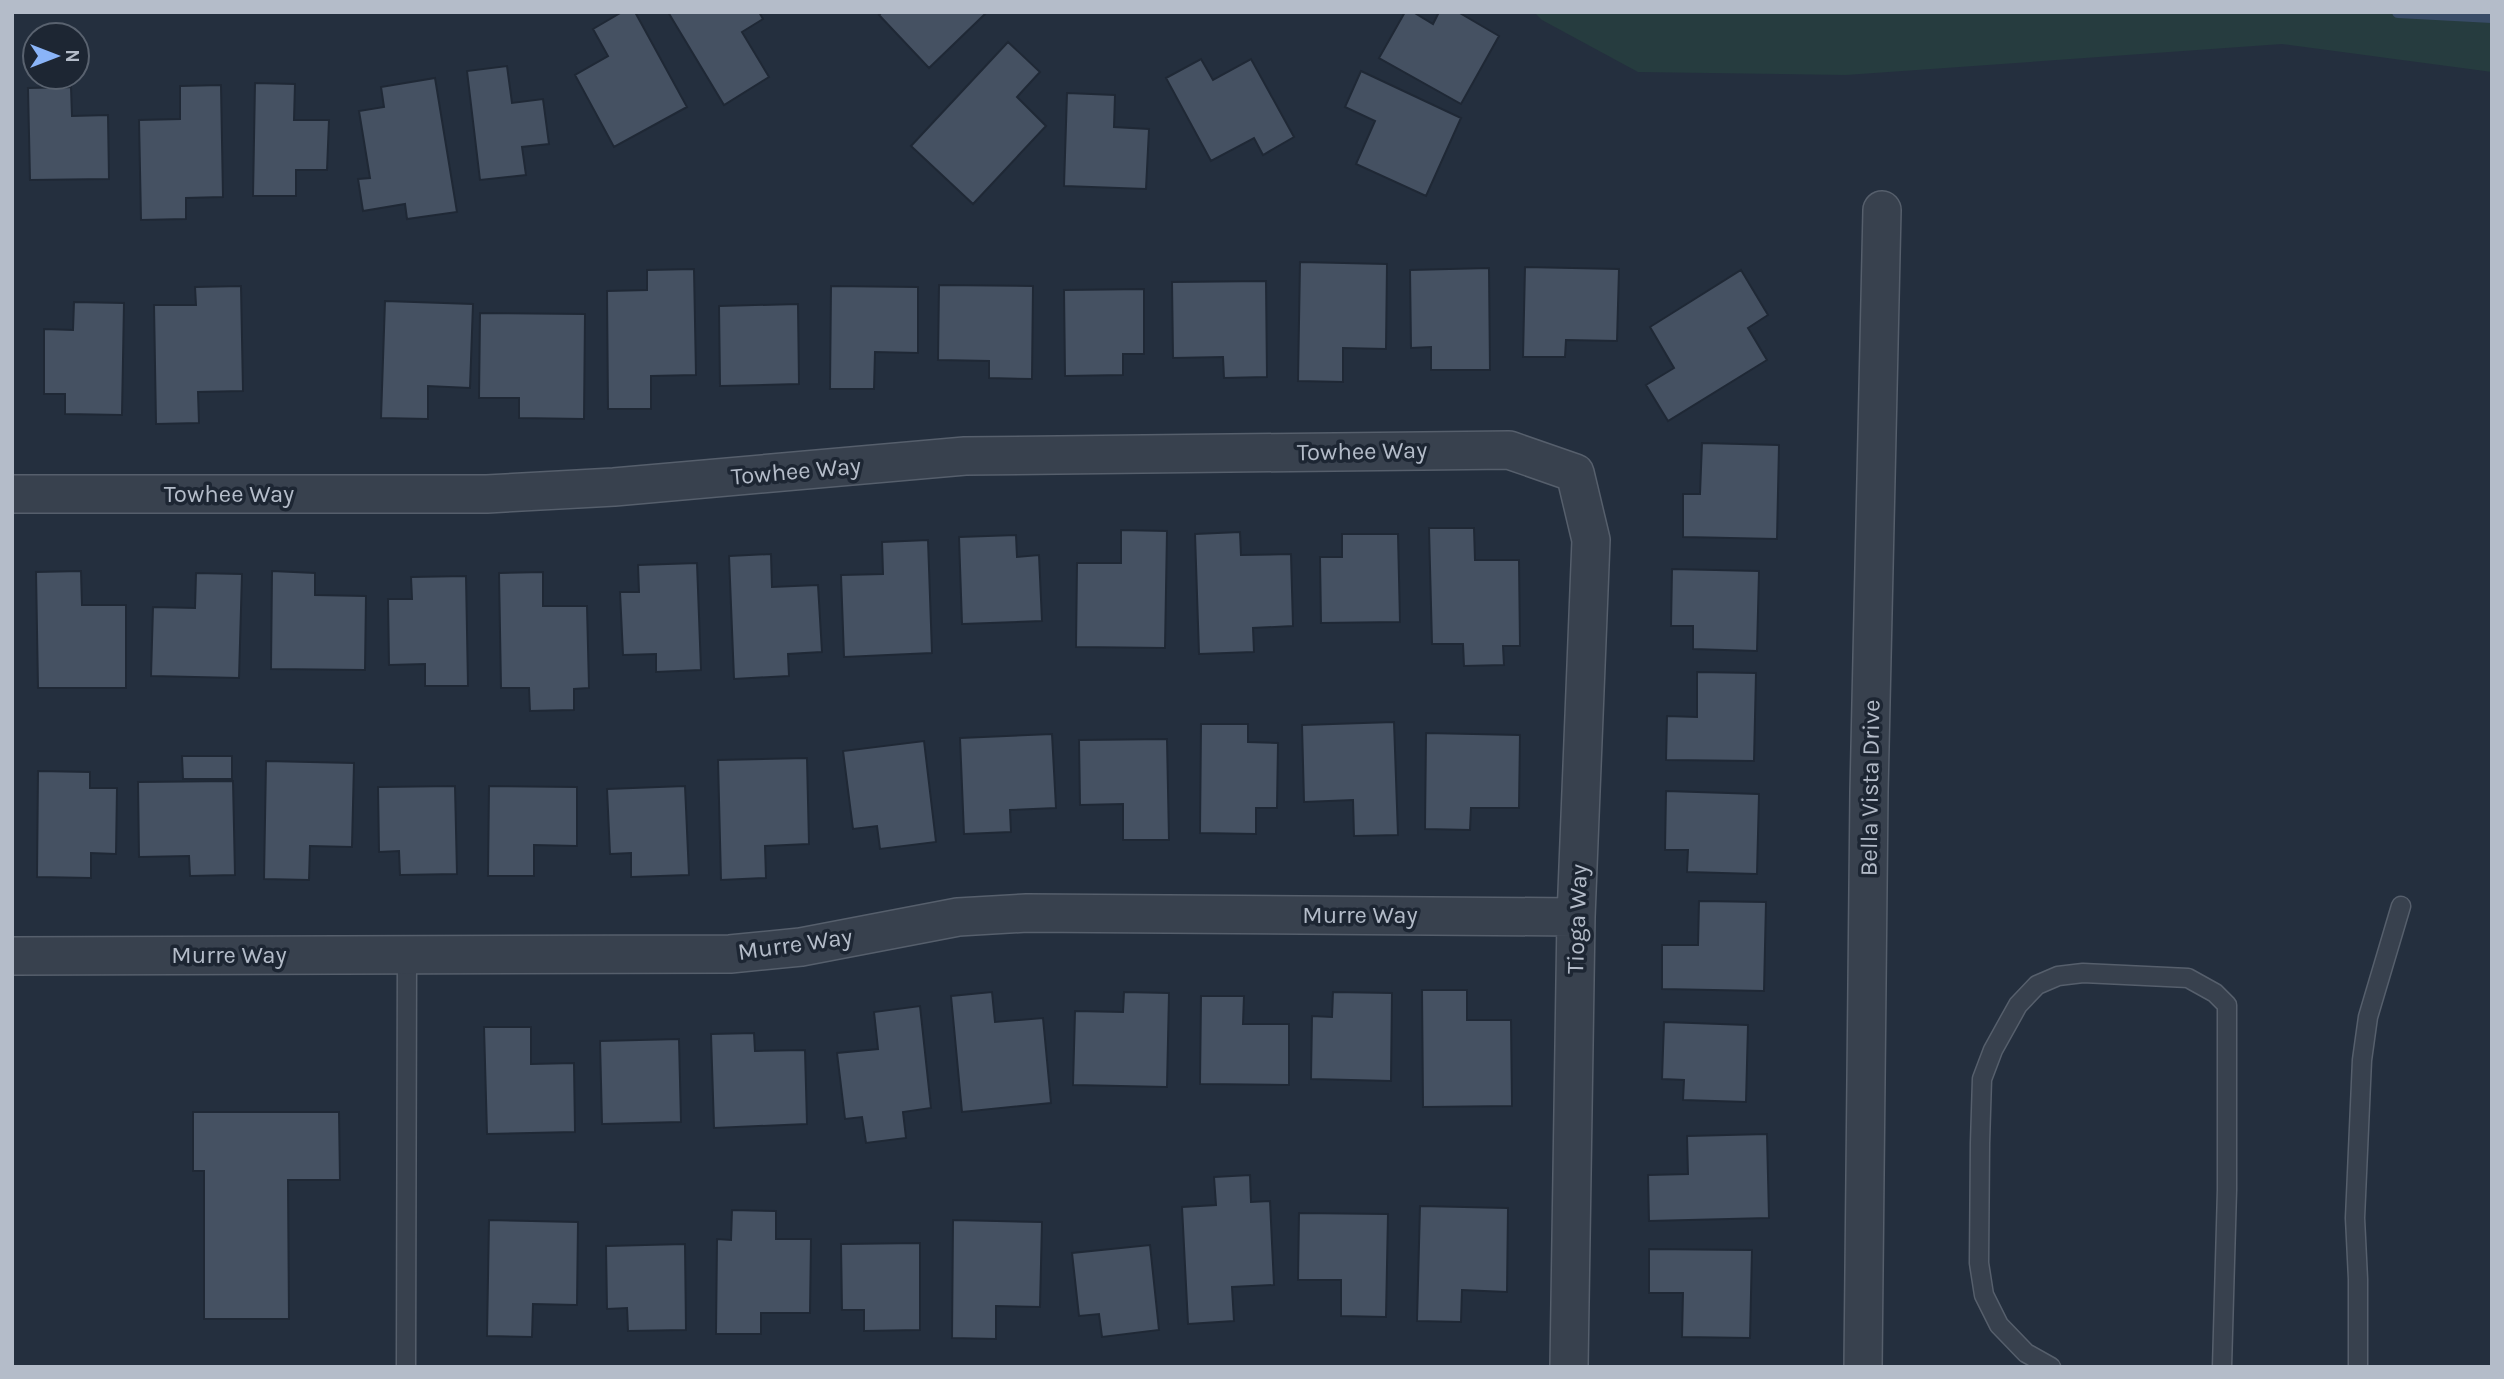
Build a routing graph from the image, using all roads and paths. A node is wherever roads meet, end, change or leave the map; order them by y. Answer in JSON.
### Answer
{"nodes":[{"id":1,"x":1882,"y":210,"type":"dead end"},
{"id":2,"x":1575,"y":473,"type":"joint"},
{"id":3,"x":12,"y":494,"type":"edge"},
{"id":4,"x":2402,"y":906,"type":"dead end"},
{"id":5,"x":1576,"y":917,"type":"junction"},
{"id":6,"x":407,"y":955,"type":"junction"},
{"id":7,"x":12,"y":956,"type":"edge"},
{"id":8,"x":406,"y":1367,"type":"edge"},
{"id":9,"x":1569,"y":1367,"type":"edge"},
{"id":10,"x":1863,"y":1367,"type":"edge"},
{"id":11,"x":2051,"y":1367,"type":"edge"},
{"id":12,"x":2222,"y":1367,"type":"edge"},
{"id":13,"x":2358,"y":1367,"type":"edge"}],
"edges":[{"from":1,"to":10,"type":"street","name":"Bella Vista Drive"},
{"from":2,"to":3,"type":"street","name":"Towhee Way"},
{"from":2,"to":5,"type":"street","name":"Tioga Way"},
{"from":4,"to":13,"type":"lane"},
{"from":5,"to":6,"type":"street","name":"Murre Way"},
{"from":5,"to":9,"type":"street","name":"Tioga Way"},
{"from":6,"to":7,"type":"street","name":"Murre Way"},
{"from":6,"to":8,"type":"lane"},
{"from":11,"to":12,"type":"lane"}]}
